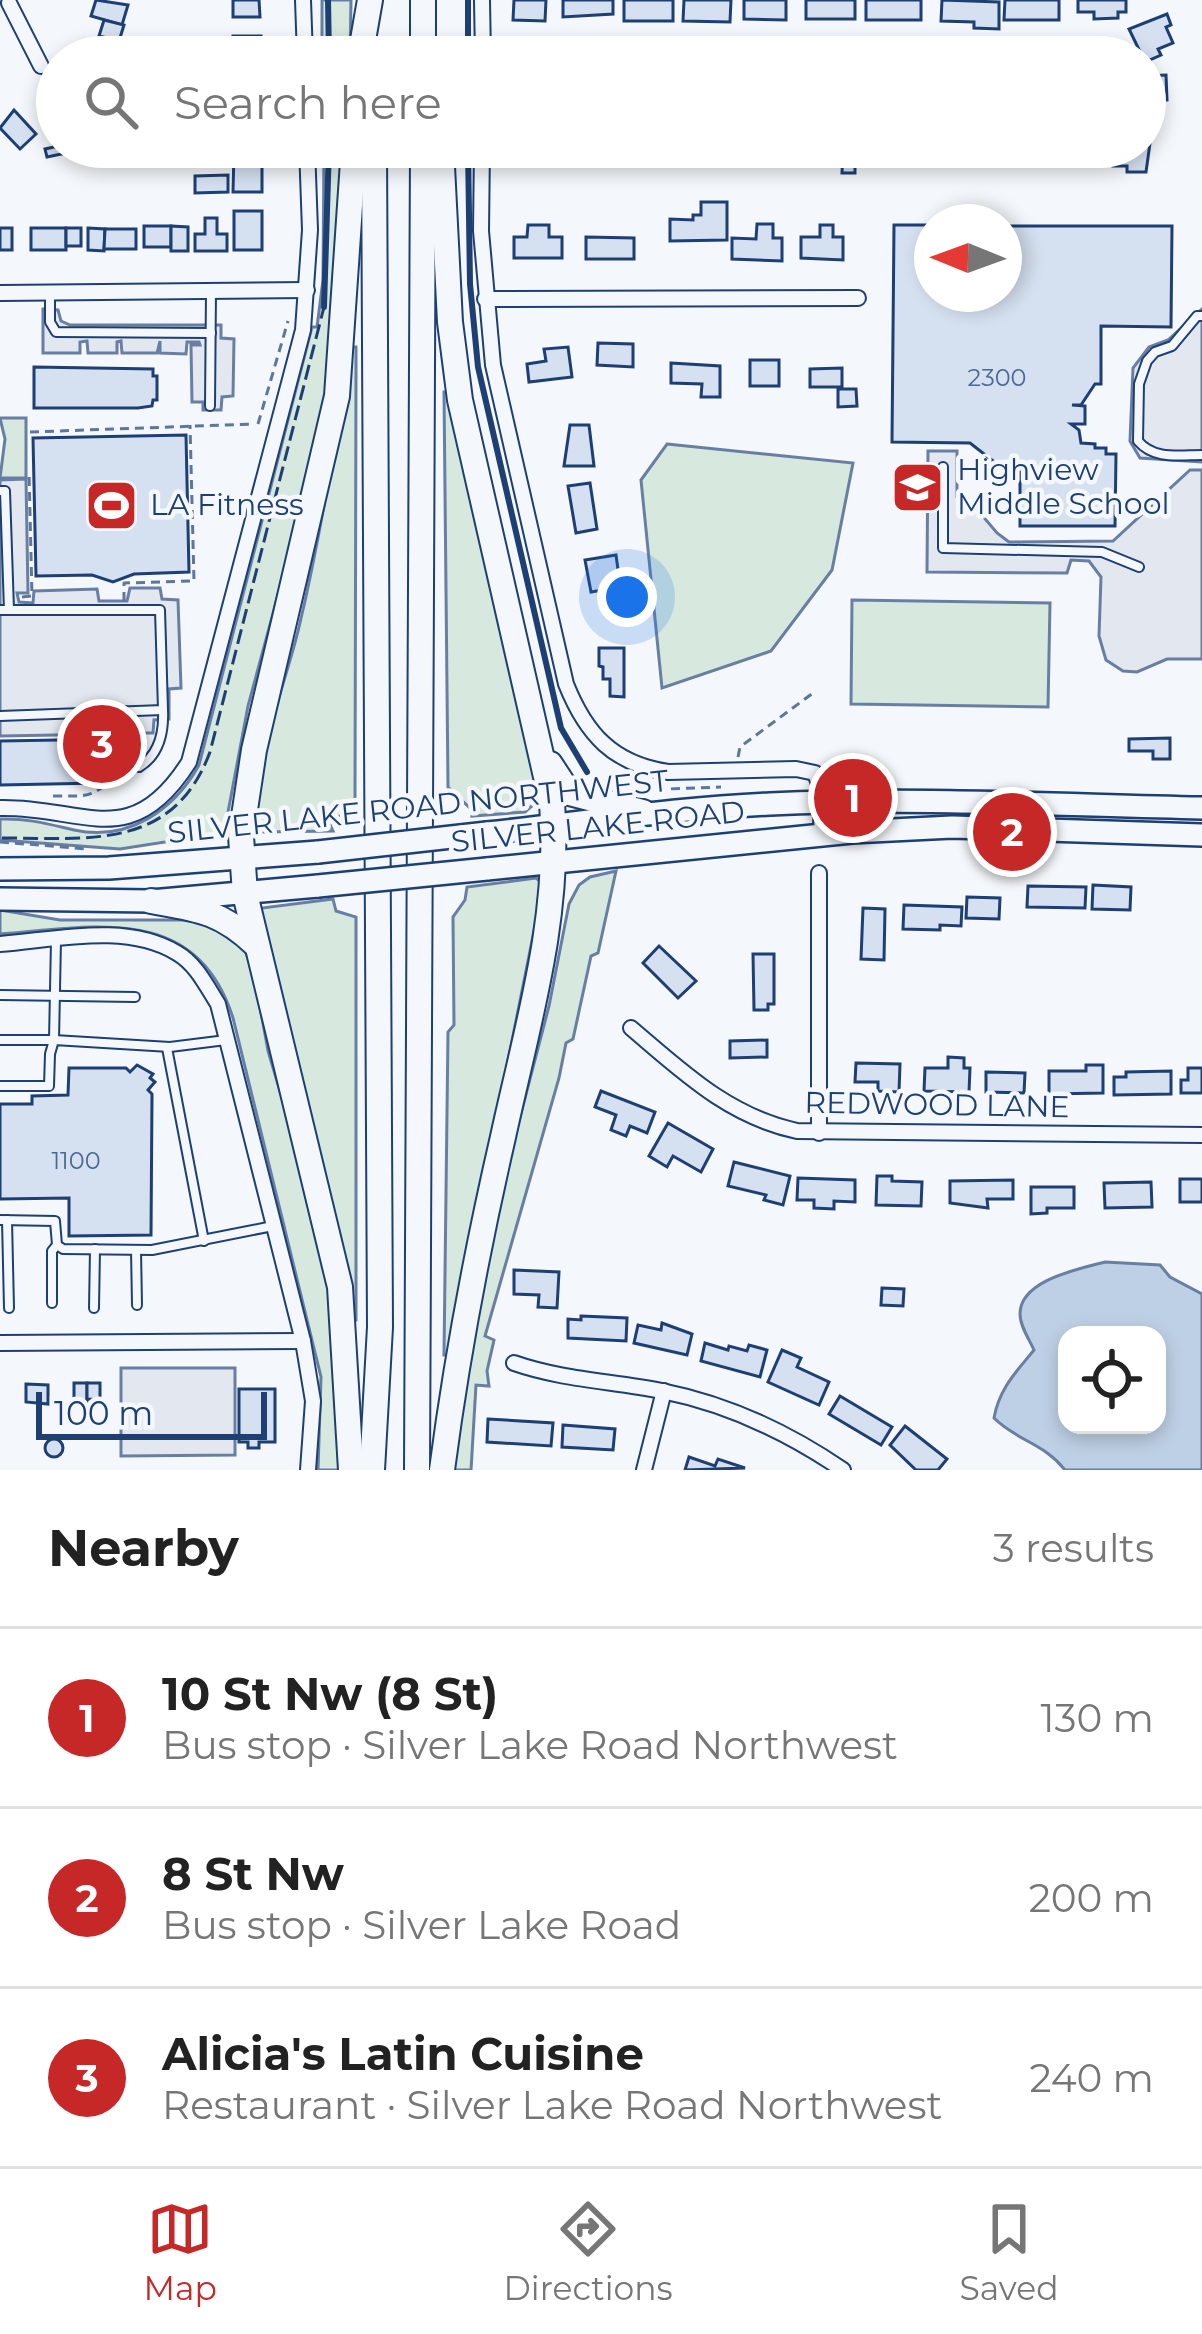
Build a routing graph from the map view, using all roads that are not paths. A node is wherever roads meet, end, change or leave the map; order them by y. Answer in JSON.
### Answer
{"nodes":[{"id":1,"x":303,"y":0,"type":"edge"},
{"id":2,"x":372,"y":0,"type":"edge"},
{"id":3,"x":423,"y":0,"type":"edge"},
{"id":4,"x":482,"y":0,"type":"edge"},
{"id":5,"x":8,"y":3,"type":"edge"},
{"id":6,"x":304,"y":36,"type":"edge"},
{"id":7,"x":364,"y":36,"type":"edge"},
{"id":8,"x":373,"y":36,"type":"edge"},
{"id":9,"x":424,"y":36,"type":"edge"},
{"id":10,"x":483,"y":36,"type":"edge"},
{"id":11,"x":36,"y":56,"type":"edge"},
{"id":12,"x":307,"y":168,"type":"edge"},
{"id":13,"x":353,"y":168,"type":"edge"},
{"id":14,"x":374,"y":168,"type":"edge"},
{"id":15,"x":423,"y":168,"type":"edge"},
{"id":16,"x":442,"y":168,"type":"edge"},
{"id":17,"x":482,"y":168,"type":"edge"},
{"id":18,"x":211,"y":290,"type":"junction"},
{"id":19,"x":307,"y":290,"type":"junction"},
{"id":20,"x":50,"y":292,"type":"junction"},
{"id":21,"x":0,"y":293,"type":"edge"},
{"id":22,"x":485,"y":298,"type":"junction"},
{"id":23,"x":857,"y":298,"type":"dead end"},
{"id":24,"x":1202,"y":316,"type":"edge"},
{"id":25,"x":211,"y":333,"type":"junction"},
{"id":26,"x":210,"y":406,"type":"dead end"},
{"id":27,"x":1202,"y":455,"type":"edge"},
{"id":28,"x":943,"y":467,"type":"dead end"},
{"id":29,"x":0,"y":491,"type":"edge"},
{"id":30,"x":1139,"y":566,"type":"dead end"},
{"id":31,"x":4,"y":610,"type":"edge"},
{"id":32,"x":163,"y":710,"type":"junction"},
{"id":33,"x":124,"y":711,"type":"junction"},
{"id":34,"x":0,"y":716,"type":"edge"},
{"id":35,"x":539,"y":746,"type":"junction"},
{"id":36,"x":820,"y":803,"type":"junction"},
{"id":37,"x":0,"y":808,"type":"edge"},
{"id":38,"x":1202,"y":808,"type":"edge"},
{"id":39,"x":643,"y":812,"type":"junction"},
{"id":40,"x":554,"y":826,"type":"junction"},
{"id":41,"x":822,"y":835,"type":"junction"},
{"id":42,"x":1202,"y":835,"type":"edge"},
{"id":43,"x":242,"y":847,"type":"junction"},
{"id":44,"x":556,"y":864,"type":"junction"},
{"id":45,"x":0,"y":865,"type":"edge"},
{"id":46,"x":819,"y":873,"type":"dead end"},
{"id":47,"x":245,"y":895,"type":"junction"},
{"id":48,"x":0,"y":899,"type":"edge"},
{"id":49,"x":151,"y":901,"type":"junction"},
{"id":50,"x":56,"y":939,"type":"junction"},
{"id":51,"x":0,"y":944,"type":"edge"},
{"id":52,"x":258,"y":946,"type":"junction"},
{"id":53,"x":0,"y":995,"type":"edge"},
{"id":54,"x":55,"y":995,"type":"junction"},
{"id":55,"x":135,"y":997,"type":"dead end"},
{"id":56,"x":631,"y":1028,"type":"dead end"},
{"id":57,"x":0,"y":1040,"type":"edge"},
{"id":58,"x":54,"y":1040,"type":"junction"},
{"id":59,"x":228,"y":1040,"type":"junction"},
{"id":60,"x":166,"y":1047,"type":"junction"},
{"id":61,"x":0,"y":1086,"type":"edge"},
{"id":62,"x":819,"y":1133,"type":"junction"},
{"id":63,"x":1202,"y":1135,"type":"edge"},
{"id":64,"x":4,"y":1220,"type":"edge"},
{"id":65,"x":273,"y":1226,"type":"junction"},
{"id":66,"x":204,"y":1240,"type":"junction"},
{"id":67,"x":57,"y":1246,"type":"junction"},
{"id":68,"x":95,"y":1249,"type":"junction"},
{"id":69,"x":136,"y":1250,"type":"junction"},
{"id":70,"x":52,"y":1303,"type":"dead end"},
{"id":71,"x":137,"y":1305,"type":"dead end"},
{"id":72,"x":9,"y":1308,"type":"dead end"},
{"id":73,"x":94,"y":1308,"type":"dead end"},
{"id":74,"x":303,"y":1341,"type":"junction"},
{"id":75,"x":0,"y":1343,"type":"edge"},
{"id":76,"x":514,"y":1363,"type":"dead end"},
{"id":77,"x":664,"y":1391,"type":"junction"},
{"id":78,"x":308,"y":1470,"type":"edge"},
{"id":79,"x":351,"y":1470,"type":"edge"},
{"id":80,"x":372,"y":1470,"type":"edge"},
{"id":81,"x":417,"y":1470,"type":"edge"},
{"id":82,"x":442,"y":1470,"type":"edge"},
{"id":83,"x":644,"y":1470,"type":"edge"},
{"id":84,"x":843,"y":1470,"type":"edge"}],
"edges":[{"from":1,"to":6,"type":"street"},
{"from":2,"to":7,"type":"highway"},
{"from":2,"to":8,"type":"highway"},
{"from":3,"to":9,"type":"highway"},
{"from":4,"to":10,"type":"street"},
{"from":5,"to":11,"type":"street"},
{"from":12,"to":19,"type":"street"},
{"from":13,"to":43,"type":"highway"},
{"from":14,"to":80,"type":"highway"},
{"from":15,"to":81,"type":"highway"},
{"from":16,"to":35,"type":"highway"},
{"from":17,"to":22,"type":"street"},
{"from":18,"to":19,"type":"street"},
{"from":18,"to":20,"type":"street"},
{"from":18,"to":25,"type":"lane"},
{"from":19,"to":37,"type":"street"},
{"from":20,"to":21,"type":"street"},
{"from":20,"to":25,"type":"lane"},
{"from":22,"to":23,"type":"street"},
{"from":22,"to":36,"type":"street"},
{"from":24,"to":27,"type":"lane"},
{"from":25,"to":26,"type":"lane"},
{"from":28,"to":30,"type":"lane"},
{"from":29,"to":31,"type":"lane"},
{"from":31,"to":32,"type":"lane"},
{"from":32,"to":33,"type":"lane"},
{"from":32,"to":33,"type":"lane"},
{"from":33,"to":34,"type":"lane"},
{"from":35,"to":39,"type":"highway"},
{"from":35,"to":40,"type":"highway"},
{"from":36,"to":38,"type":"main road","name":"SILVER LAKE ROAD NORTHWEST"},
{"from":36,"to":39,"type":"main road","name":"SILVER LAKE ROAD NORTHWEST"},
{"from":36,"to":41,"type":"street"},
{"from":39,"to":40,"type":"main road","name":"SILVER LAKE ROAD NORTHWEST"},
{"from":40,"to":43,"type":"main road","name":"SILVER LAKE ROAD NORTHWEST","bridge":true},
{"from":40,"to":44,"type":"highway"},
{"from":41,"to":42,"type":"main road","name":"SILVER LAKE ROAD"},
{"from":41,"to":44,"type":"main road","name":"SILVER LAKE ROAD"},
{"from":43,"to":45,"type":"main road","name":"SILVER LAKE ROAD NORTHWEST"},
{"from":43,"to":47,"type":"highway"},
{"from":44,"to":47,"type":"main road","name":"SILVER LAKE ROAD","bridge":true},
{"from":44,"to":82,"type":"highway"},
{"from":46,"to":62,"type":"street"},
{"from":47,"to":49,"type":"main road","name":"SILVER LAKE ROAD"},
{"from":47,"to":52,"type":"highway"},
{"from":48,"to":49,"type":"main road","name":"SILVER LAKE ROAD"},
{"from":49,"to":52,"type":"highway"},
{"from":50,"to":51,"type":"street"},
{"from":50,"to":54,"type":"lane"},
{"from":50,"to":59,"type":"street"},
{"from":52,"to":79,"type":"highway"},
{"from":53,"to":54,"type":"lane"},
{"from":54,"to":55,"type":"lane"},
{"from":54,"to":58,"type":"lane"},
{"from":56,"to":62,"type":"street","name":"REDWOOD LANE"},
{"from":57,"to":58,"type":"lane"},
{"from":58,"to":60,"type":"lane"},
{"from":58,"to":61,"type":"lane"},
{"from":59,"to":60,"type":"lane"},
{"from":59,"to":65,"type":"street"},
{"from":60,"to":66,"type":"lane"},
{"from":62,"to":63,"type":"street","name":"REDWOOD LANE"},
{"from":64,"to":67,"type":"lane"},
{"from":64,"to":72,"type":"lane"},
{"from":65,"to":66,"type":"lane"},
{"from":65,"to":74,"type":"street"},
{"from":66,"to":69,"type":"lane"},
{"from":67,"to":68,"type":"lane"},
{"from":67,"to":70,"type":"lane"},
{"from":68,"to":69,"type":"lane"},
{"from":68,"to":73,"type":"lane"},
{"from":69,"to":71,"type":"lane"},
{"from":74,"to":75,"type":"street"},
{"from":74,"to":78,"type":"street"},
{"from":76,"to":77,"type":"street"},
{"from":77,"to":83,"type":"street"},
{"from":77,"to":84,"type":"street"}]}
